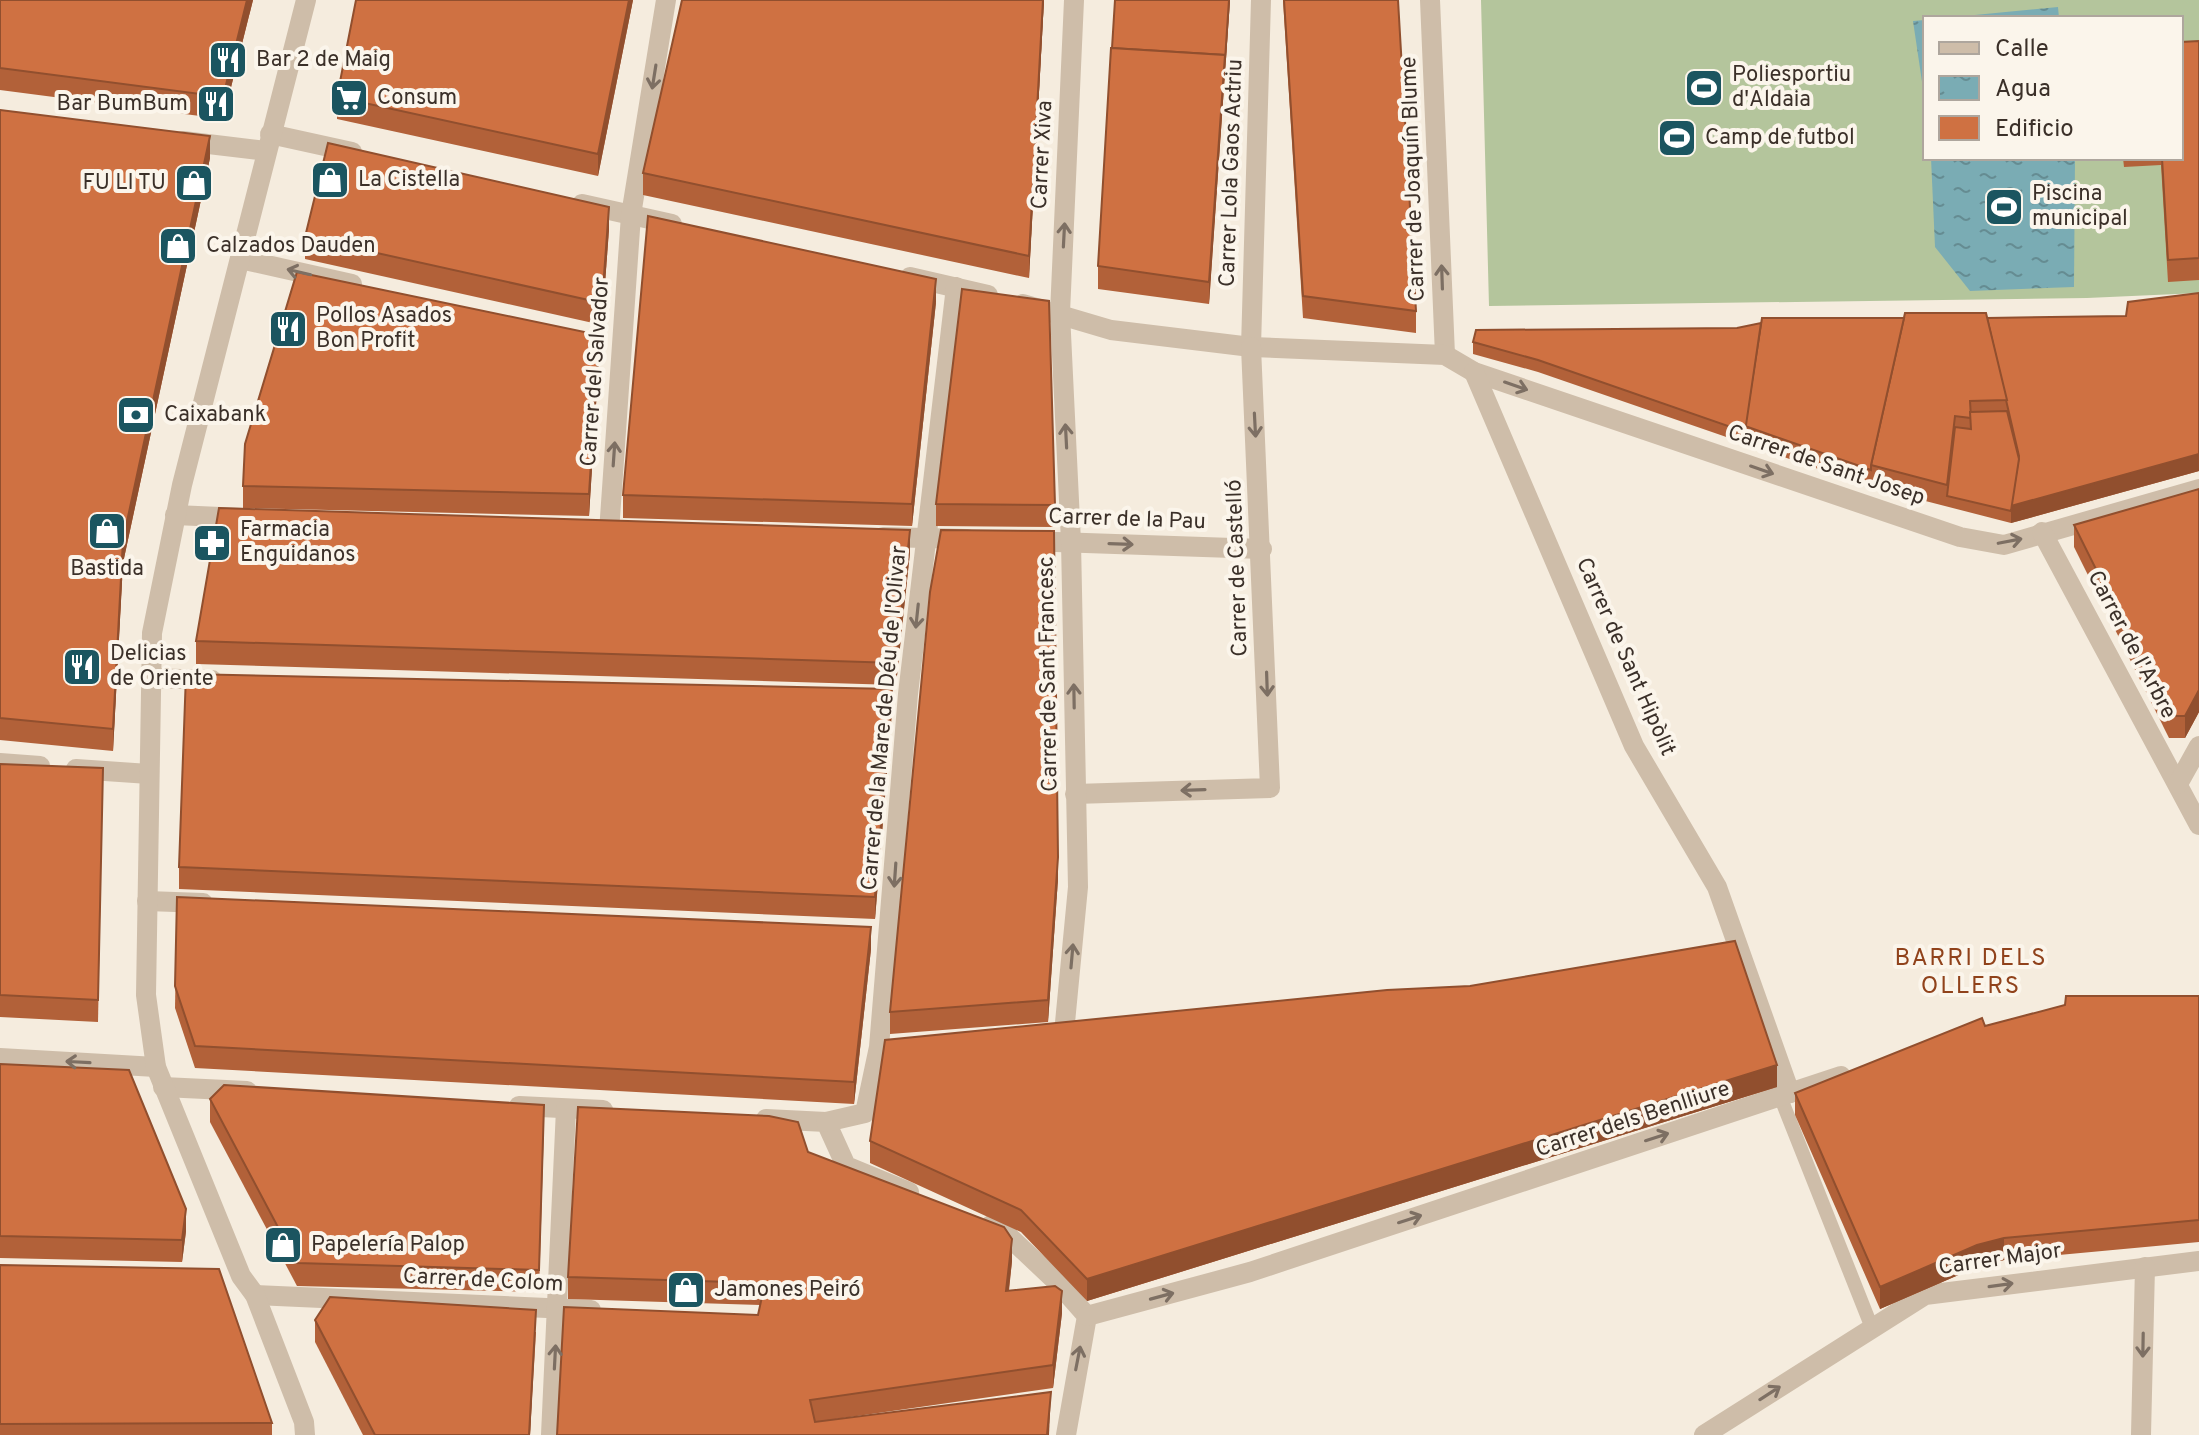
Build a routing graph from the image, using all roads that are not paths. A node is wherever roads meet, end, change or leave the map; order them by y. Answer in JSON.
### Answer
{"nodes":[{"id":1,"x":306,"y":0,"type":"edge"},
{"id":2,"x":666,"y":0,"type":"edge"},
{"id":3,"x":1074,"y":0,"type":"edge"},
{"id":4,"x":1261,"y":0,"type":"edge"},
{"id":5,"x":1430,"y":0,"type":"edge"},
{"id":6,"x":165,"y":139,"type":"edge"},
{"id":7,"x":268,"y":142,"type":"junction"},
{"id":8,"x":369,"y":156,"type":"edge"},
{"id":9,"x":569,"y":201,"type":"edge"},
{"id":10,"x":631,"y":215,"type":"junction"},
{"id":11,"x":693,"y":229,"type":"edge"},
{"id":12,"x":240,"y":259,"type":"junction"},
{"id":13,"x":894,"y":274,"type":"edge"},
{"id":14,"x":956,"y":287,"type":"junction"},
{"id":15,"x":377,"y":290,"type":"edge"},
{"id":16,"x":1060,"y":313,"type":"junction"},
{"id":17,"x":1251,"y":347,"type":"junction"},
{"id":18,"x":1445,"y":355,"type":"junction"},
{"id":19,"x":1474,"y":372,"type":"junction"},
{"id":20,"x":2199,"y":489,"type":"edge"},
{"id":21,"x":175,"y":515,"type":"junction"},
{"id":22,"x":261,"y":519,"type":"edge"},
{"id":23,"x":609,"y":532,"type":"edge"},
{"id":24,"x":2042,"y":532,"type":"junction"},
{"id":25,"x":862,"y":537,"type":"edge"},
{"id":26,"x":926,"y":538,"type":"junction"},
{"id":27,"x":984,"y":540,"type":"edge"},
{"id":28,"x":1013,"y":540,"type":"edge"},
{"id":29,"x":1071,"y":542,"type":"junction"},
{"id":30,"x":1262,"y":549,"type":"junction"},
{"id":31,"x":150,"y":678,"type":"junction"},
{"id":32,"x":234,"y":680,"type":"edge"},
{"id":33,"x":2199,"y":746,"type":"edge"},
{"id":34,"x":0,"y":763,"type":"edge"},
{"id":35,"x":149,"y":774,"type":"junction"},
{"id":36,"x":2178,"y":784,"type":"junction"},
{"id":37,"x":1075,"y":794,"type":"junction"},
{"id":38,"x":2199,"y":825,"type":"edge"},
{"id":39,"x":147,"y":901,"type":"junction"},
{"id":40,"x":226,"y":904,"type":"edge"},
{"id":41,"x":1740,"y":943,"type":"junction"},
{"id":42,"x":1709,"y":949,"type":"edge"},
{"id":43,"x":1065,"y":1033,"type":"edge"},
{"id":44,"x":0,"y":1058,"type":"edge"},
{"id":45,"x":1866,"y":1068,"type":"edge"},
{"id":46,"x":160,"y":1077,"type":"junction"},
{"id":47,"x":265,"y":1092,"type":"edge"},
{"id":48,"x":1785,"y":1094,"type":"junction"},
{"id":49,"x":503,"y":1105,"type":"edge"},
{"id":50,"x":566,"y":1109,"type":"junction"},
{"id":51,"x":627,"y":1112,"type":"edge"},
{"id":52,"x":750,"y":1118,"type":"edge"},
{"id":53,"x":826,"y":1122,"type":"junction"},
{"id":54,"x":930,"y":1200,"type":"edge"},
{"id":55,"x":973,"y":1218,"type":"edge"},
{"id":56,"x":2199,"y":1261,"type":"edge"},
{"id":57,"x":2145,"y":1267,"type":"junction"},
{"id":58,"x":213,"y":1276,"type":"edge"},
{"id":59,"x":241,"y":1276,"type":"junction"},
{"id":60,"x":255,"y":1295,"type":"junction"},
{"id":61,"x":558,"y":1308,"type":"junction"},
{"id":62,"x":618,"y":1311,"type":"edge"},
{"id":63,"x":1087,"y":1316,"type":"junction"},
{"id":64,"x":1872,"y":1328,"type":"junction"},
{"id":65,"x":305,"y":1435,"type":"edge"},
{"id":66,"x":551,"y":1435,"type":"edge"},
{"id":67,"x":1066,"y":1435,"type":"edge"},
{"id":68,"x":1704,"y":1435,"type":"edge"},
{"id":69,"x":2141,"y":1435,"type":"edge"}],
"edges":[{"from":1,"to":7,"type":"street"},
{"from":2,"to":10,"type":"street","name":"Carrer del Salvador","one_way":true},
{"from":16,"to":3,"type":"street","name":"Carrer Xiva","one_way":true},
{"from":4,"to":17,"type":"street","name":"Carrer Lola Gaos Actriu"},
{"from":18,"to":5,"type":"street","name":"Carrer de Joaquín Blume","one_way":true},
{"from":6,"to":7,"type":"street"},
{"from":7,"to":8,"type":"street"},
{"from":7,"to":12,"type":"street"},
{"from":9,"to":10,"type":"street"},
{"from":10,"to":11,"type":"street"},
{"from":23,"to":10,"type":"street","name":"Carrer del Salvador","one_way":true},
{"from":15,"to":12,"type":"street","one_way":true},
{"from":12,"to":21,"type":"street"},
{"from":13,"to":14,"type":"street"},
{"from":14,"to":16,"type":"street"},
{"from":14,"to":26,"type":"street","name":"Carrer de la Mare de Déu de l'Olivar"},
{"from":16,"to":17,"type":"street"},
{"from":29,"to":16,"type":"street","name":"Carrer de Sant Francesc","one_way":true},
{"from":17,"to":18,"type":"street"},
{"from":17,"to":30,"type":"street","name":"Carrer de Castelló","one_way":true},
{"from":18,"to":19,"type":"street","name":"Carrer de Sant Josep"},
{"from":19,"to":24,"type":"street","name":"Carrer de Sant Josep","one_way":true},
{"from":19,"to":41,"type":"street","name":"Carrer de Sant Hipòlit"},
{"from":20,"to":24,"type":"street","name":"Carrer de Sant Josep"},
{"from":21,"to":22,"type":"street"},
{"from":21,"to":31,"type":"street"},
{"from":24,"to":36,"type":"street","name":"Carrer de l'Arbre"},
{"from":25,"to":26,"type":"street"},
{"from":26,"to":27,"type":"street"},
{"from":26,"to":53,"type":"street","name":"Carrer de la Mare de Déu de l'Olivar","one_way":true},
{"from":28,"to":29,"type":"street","name":"Carrer de la Pau"},
{"from":29,"to":30,"type":"street","name":"Carrer de la Pau","one_way":true},
{"from":37,"to":29,"type":"street","name":"Carrer de Sant Francesc","one_way":true},
{"from":30,"to":37,"type":"street","name":"Carrer de Castelló","one_way":true},
{"from":31,"to":32,"type":"street"},
{"from":31,"to":35,"type":"street"},
{"from":33,"to":36,"type":"street"},
{"from":34,"to":35,"type":"street"},
{"from":35,"to":39,"type":"street"},
{"from":36,"to":38,"type":"street","name":"Carrer de l'Arbre"},
{"from":43,"to":37,"type":"street","name":"Carrer de Sant Francesc","one_way":true},
{"from":39,"to":40,"type":"street"},
{"from":39,"to":46,"type":"street"},
{"from":41,"to":42,"type":"street"},
{"from":41,"to":48,"type":"street","name":"Carrer de Sant Hipòlit"},
{"from":46,"to":44,"type":"street","one_way":true},
{"from":45,"to":48,"type":"street","name":"Carrer dels Benlliure"},
{"from":46,"to":47,"type":"street"},
{"from":46,"to":59,"type":"street"},
{"from":63,"to":48,"type":"street","name":"Carrer dels Benlliure","one_way":true},
{"from":48,"to":64,"type":"lane","name":"Carrer de Sant Hipòlit"},
{"from":49,"to":50,"type":"street"},
{"from":50,"to":51,"type":"street"},
{"from":50,"to":61,"type":"street"},
{"from":52,"to":53,"type":"street"},
{"from":53,"to":54,"type":"street"},
{"from":55,"to":63,"type":"street"},
{"from":56,"to":57,"type":"street","name":"Carrer Major"},
{"from":64,"to":57,"type":"street","name":"Carrer Major","one_way":true},
{"from":57,"to":69,"type":"street","one_way":true},
{"from":58,"to":59,"type":"street"},
{"from":59,"to":60,"type":"street"},
{"from":60,"to":61,"type":"street","name":"Carrer de Colom"},
{"from":60,"to":65,"type":"street"},
{"from":61,"to":62,"type":"street","name":"Carrer de Colom"},
{"from":66,"to":61,"type":"street","one_way":true},
{"from":67,"to":63,"type":"street","one_way":true},
{"from":68,"to":64,"type":"street","name":"Carrer Major","one_way":true}]}
